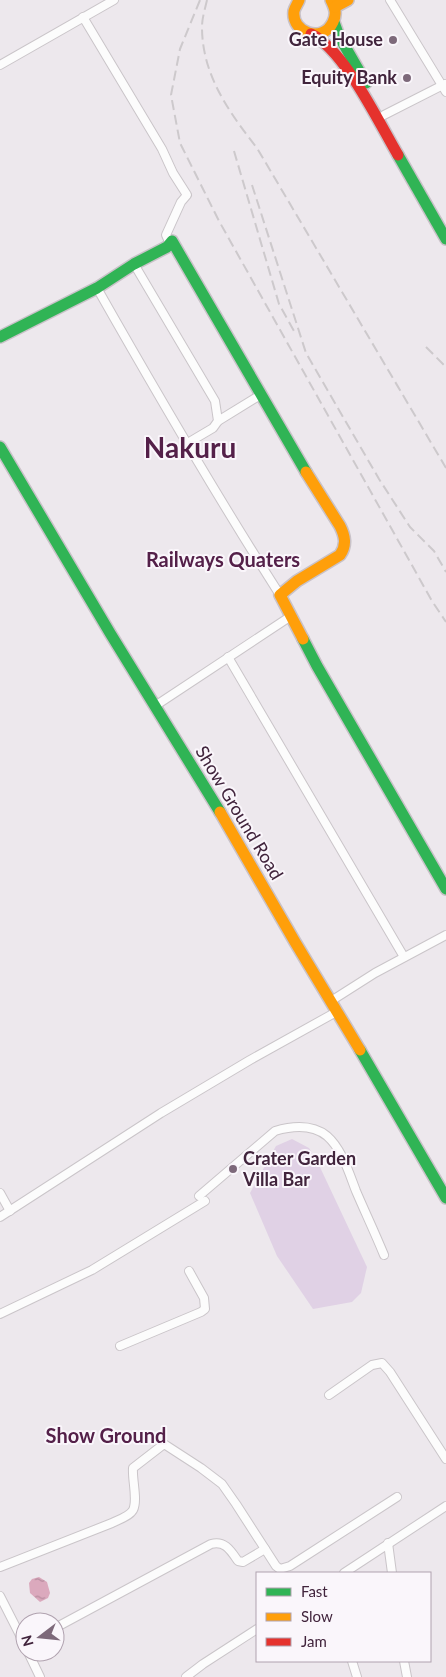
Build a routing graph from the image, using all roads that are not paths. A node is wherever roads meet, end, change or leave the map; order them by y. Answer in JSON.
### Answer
{"nodes":[{"id":1,"x":114,"y":0,"type":"edge"},
{"id":2,"x":348,"y":0,"type":"edge"},
{"id":3,"x":390,"y":0,"type":"edge"},
{"id":4,"x":296,"y":3,"type":"edge"},
{"id":5,"x":333,"y":4,"type":"edge"},
{"id":6,"x":83,"y":17,"type":"junction"},
{"id":7,"x":334,"y":22,"type":"junction"},
{"id":8,"x":311,"y":34,"type":"junction"},
{"id":9,"x":0,"y":65,"type":"edge"},
{"id":10,"x":445,"y":87,"type":"edge"},
{"id":11,"x":384,"y":115,"type":"junction"},
{"id":12,"x":446,"y":222,"type":"edge"},
{"id":13,"x":446,"y":239,"type":"edge"},
{"id":14,"x":170,"y":244,"type":"junction"},
{"id":15,"x":134,"y":264,"type":"junction"},
{"id":16,"x":97,"y":288,"type":"junction"},
{"id":17,"x":0,"y":337,"type":"edge"},
{"id":18,"x":262,"y":394,"type":"junction"},
{"id":19,"x":218,"y":421,"type":"junction"},
{"id":20,"x":186,"y":444,"type":"junction"},
{"id":21,"x":0,"y":447,"type":"edge"},
{"id":22,"x":280,"y":595,"type":"junction"},
{"id":23,"x":291,"y":616,"type":"junction"},
{"id":24,"x":228,"y":657,"type":"junction"},
{"id":25,"x":155,"y":706,"type":"junction"},
{"id":26,"x":446,"y":889,"type":"edge"},
{"id":27,"x":446,"y":935,"type":"edge"},
{"id":28,"x":404,"y":957,"type":"junction"},
{"id":29,"x":331,"y":1001,"type":"junction"},
{"id":30,"x":338,"y":1011,"type":"junction"},
{"id":31,"x":0,"y":1193,"type":"edge"},
{"id":32,"x":446,"y":1198,"type":"edge"},
{"id":33,"x":10,"y":1211,"type":"junction"},
{"id":34,"x":0,"y":1216,"type":"edge"},
{"id":35,"x":384,"y":1255,"type":"dead end"},
{"id":36,"x":189,"y":1271,"type":"dead end"},
{"id":37,"x":0,"y":1314,"type":"edge"},
{"id":38,"x":120,"y":1346,"type":"dead end"},
{"id":39,"x":329,"y":1395,"type":"dead end"},
{"id":40,"x":446,"y":1459,"type":"edge"},
{"id":41,"x":397,"y":1497,"type":"dead end"},
{"id":42,"x":446,"y":1506,"type":"edge"},
{"id":43,"x":388,"y":1543,"type":"junction"},
{"id":44,"x":265,"y":1549,"type":"junction"},
{"id":45,"x":0,"y":1567,"type":"edge"},
{"id":46,"x":345,"y":1572,"type":"edge"},
{"id":47,"x":392,"y":1572,"type":"edge"},
{"id":48,"x":0,"y":1596,"type":"edge"},
{"id":49,"x":65,"y":1623,"type":"edge"},
{"id":50,"x":15,"y":1625,"type":"edge"},
{"id":51,"x":256,"y":1630,"type":"edge"},
{"id":52,"x":33,"y":1662,"type":"edge"},
{"id":53,"x":352,"y":1662,"type":"edge"},
{"id":54,"x":404,"y":1662,"type":"edge"},
{"id":55,"x":40,"y":1677,"type":"edge"},
{"id":56,"x":186,"y":1677,"type":"edge"},
{"id":57,"x":357,"y":1677,"type":"edge"},
{"id":58,"x":407,"y":1677,"type":"edge"}],
"edges":[{"from":1,"to":6,"type":"street"},
{"from":2,"to":5,"type":"main road"},
{"from":3,"to":10,"type":"street"},
{"from":4,"to":8,"type":"main road"},
{"from":5,"to":7,"type":"main road"},
{"from":6,"to":9,"type":"street"},
{"from":6,"to":14,"type":"street"},
{"from":7,"to":8,"type":"main road"},
{"from":7,"to":11,"type":"main road"},
{"from":8,"to":13,"type":"main road"},
{"from":10,"to":11,"type":"street"},
{"from":11,"to":12,"type":"main road"},
{"from":14,"to":15,"type":"main road"},
{"from":14,"to":18,"type":"main road"},
{"from":15,"to":16,"type":"main road"},
{"from":15,"to":19,"type":"street"},
{"from":16,"to":17,"type":"main road"},
{"from":16,"to":20,"type":"street"},
{"from":18,"to":19,"type":"street"},
{"from":18,"to":22,"type":"main road"},
{"from":19,"to":20,"type":"street"},
{"from":20,"to":22,"type":"street"},
{"from":21,"to":25,"type":"main road","name":"Show Ground Road"},
{"from":22,"to":23,"type":"main road"},
{"from":23,"to":24,"type":"street"},
{"from":23,"to":26,"type":"main road"},
{"from":24,"to":25,"type":"street"},
{"from":24,"to":28,"type":"street"},
{"from":25,"to":29,"type":"main road","name":"Show Ground Road"},
{"from":27,"to":28,"type":"street"},
{"from":28,"to":29,"type":"street"},
{"from":29,"to":30,"type":"main road","name":"Show Ground Road"},
{"from":30,"to":32,"type":"main road","name":"Show Ground Road"},
{"from":30,"to":33,"type":"street"},
{"from":31,"to":33,"type":"street"},
{"from":33,"to":34,"type":"street"},
{"from":35,"to":37,"type":"street"},
{"from":36,"to":38,"type":"street"},
{"from":39,"to":40,"type":"street"},
{"from":41,"to":44,"type":"street"},
{"from":42,"to":43,"type":"street"},
{"from":43,"to":46,"type":"street"},
{"from":43,"to":47,"type":"street"},
{"from":44,"to":45,"type":"street"},
{"from":44,"to":49,"type":"street"},
{"from":48,"to":50,"type":"street"},
{"from":51,"to":56,"type":"street"},
{"from":52,"to":55,"type":"street"},
{"from":53,"to":57,"type":"street"},
{"from":54,"to":58,"type":"street"}]}
